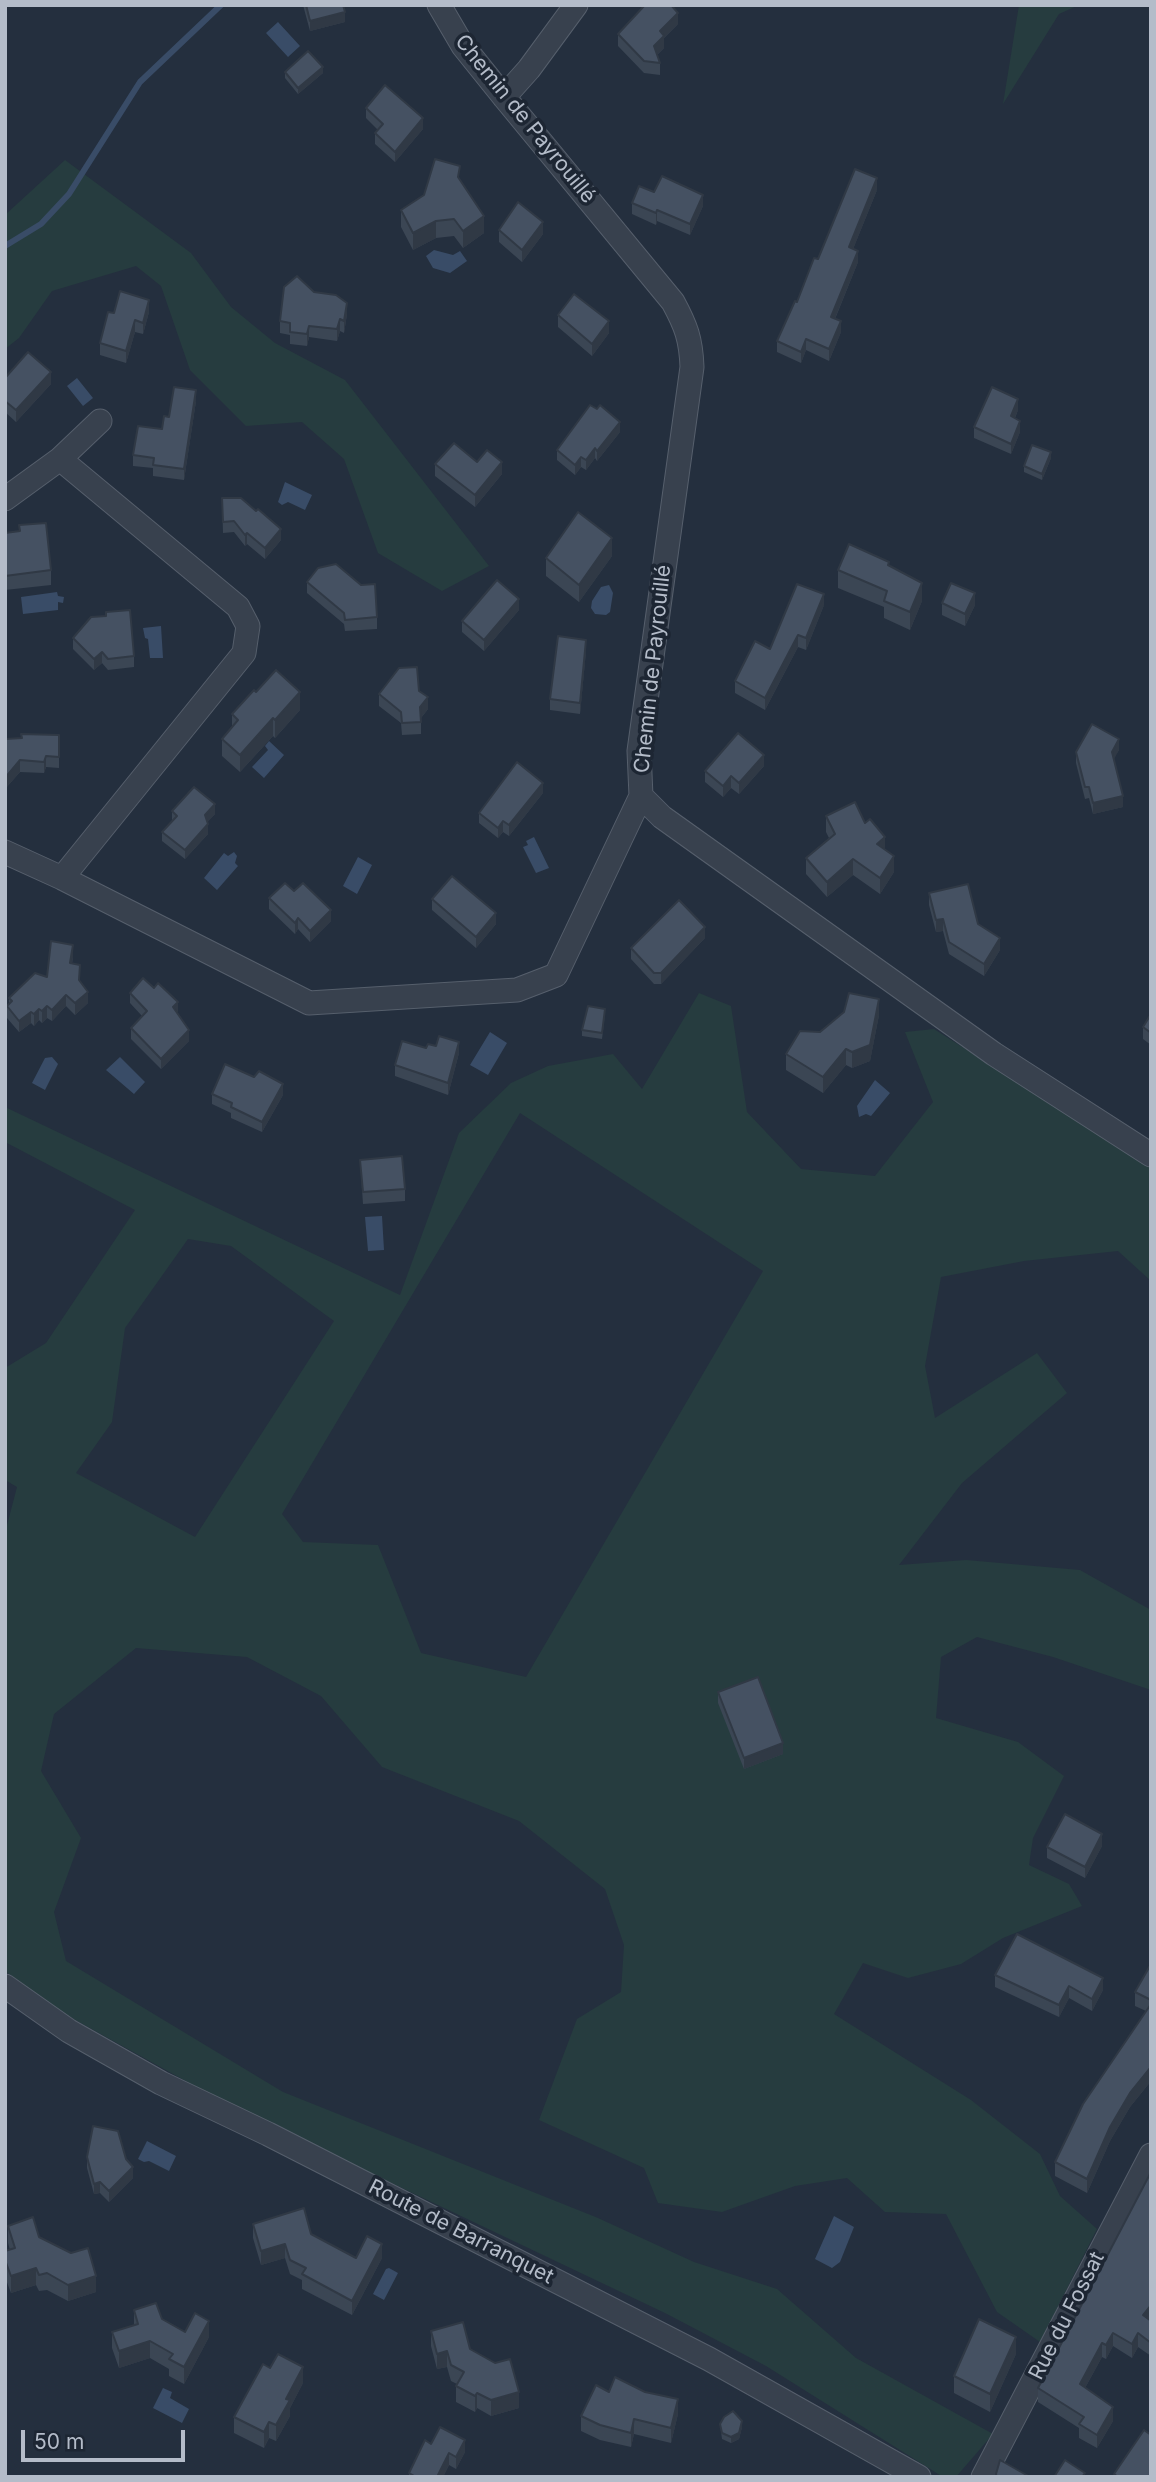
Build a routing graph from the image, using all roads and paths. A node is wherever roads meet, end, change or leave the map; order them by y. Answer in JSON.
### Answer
{"nodes":[{"id":1,"x":439,"y":5,"type":"edge"},
{"id":2,"x":576,"y":5,"type":"edge"},
{"id":3,"x":504,"y":97,"type":"junction"},
{"id":4,"x":100,"y":421,"type":"dead end"},
{"id":5,"x":60,"y":459,"type":"junction"},
{"id":6,"x":5,"y":499,"type":"edge"},
{"id":7,"x":641,"y":796,"type":"junction"},
{"id":8,"x":5,"y":852,"type":"edge"},
{"id":9,"x":62,"y":878,"type":"junction"},
{"id":10,"x":1151,"y":1155,"type":"edge"},
{"id":11,"x":5,"y":1986,"type":"edge"},
{"id":12,"x":1151,"y":2155,"type":"edge"},
{"id":13,"x":919,"y":2477,"type":"edge"},
{"id":14,"x":983,"y":2477,"type":"edge"}],
"edges":[{"from":1,"to":3,"type":"street","name":"Chemin de Payrouillé"},
{"from":2,"to":3,"type":"street"},
{"from":3,"to":7,"type":"street","name":"Chemin de Payrouillé"},
{"from":4,"to":5,"type":"street"},
{"from":5,"to":6,"type":"street"},
{"from":5,"to":9,"type":"street"},
{"from":7,"to":9,"type":"street"},
{"from":7,"to":10,"type":"street","name":"Chemin de Payrouillé"},
{"from":8,"to":9,"type":"street"},
{"from":11,"to":13,"type":"street","name":"Route de Barranquet"},
{"from":12,"to":14,"type":"street","name":"Rue du Fossat"}]}
